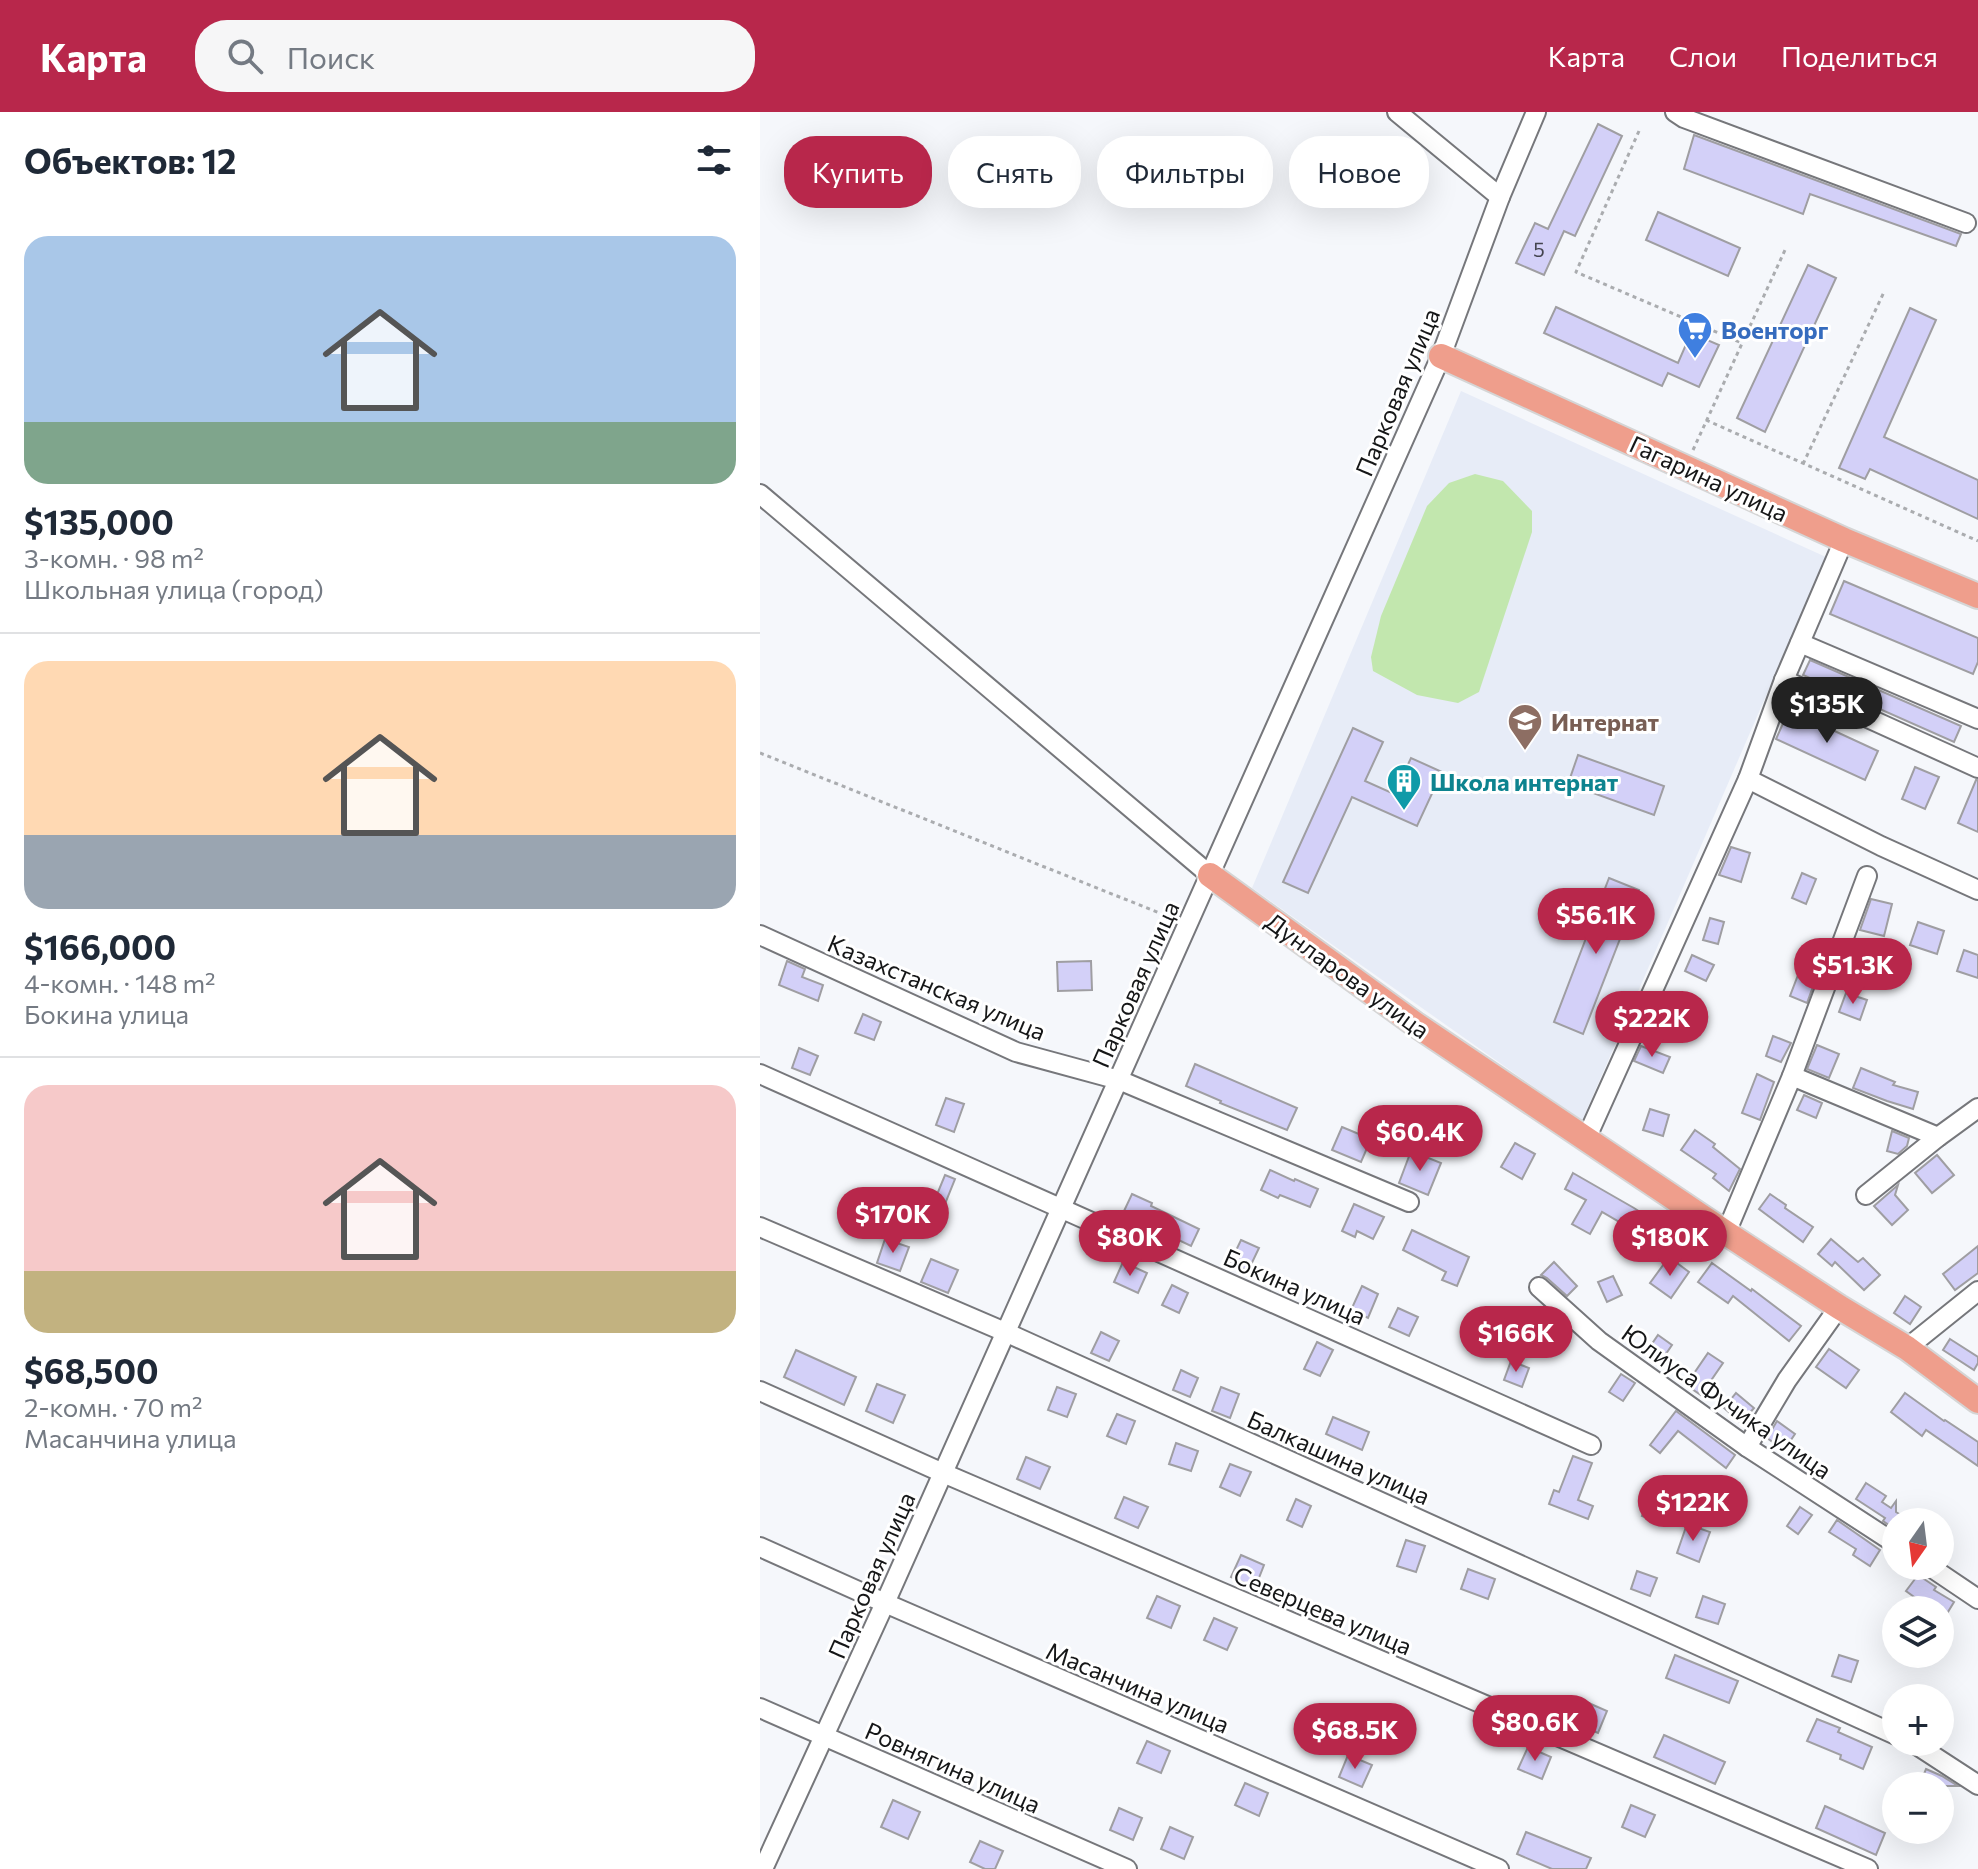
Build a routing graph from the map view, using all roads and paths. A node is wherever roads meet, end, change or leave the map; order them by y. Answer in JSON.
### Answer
{"nodes":[{"id":1,"x":1397,"y":112,"type":"edge"},
{"id":2,"x":1536,"y":112,"type":"edge"},
{"id":3,"x":1681,"y":114,"type":"edge"},
{"id":4,"x":1639,"y":131,"type":"dead end"},
{"id":5,"x":1500,"y":197,"type":"junction"},
{"id":6,"x":1966,"y":223,"type":"dead end"},
{"id":7,"x":1785,"y":250,"type":"dead end"},
{"id":8,"x":1884,"y":292,"type":"dead end"},
{"id":9,"x":1742,"y":343,"type":"junction"},
{"id":10,"x":1441,"y":356,"type":"junction"},
{"id":11,"x":1706,"y":420,"type":"junction"},
{"id":12,"x":1803,"y":464,"type":"junction"},
{"id":13,"x":1685,"y":467,"type":"junction"},
{"id":14,"x":760,"y":494,"type":"edge"},
{"id":15,"x":1844,"y":540,"type":"junction"},
{"id":16,"x":1978,"y":541,"type":"edge"},
{"id":17,"x":1978,"y":596,"type":"edge"},
{"id":18,"x":1800,"y":643,"type":"junction"},
{"id":19,"x":1784,"y":680,"type":"junction"},
{"id":20,"x":1978,"y":719,"type":"edge"},
{"id":21,"x":760,"y":753,"type":"edge"},
{"id":22,"x":1978,"y":768,"type":"edge"},
{"id":23,"x":1748,"y":779,"type":"junction"},
{"id":24,"x":1210,"y":875,"type":"junction"},
{"id":25,"x":1867,"y":876,"type":"dead end"},
{"id":26,"x":1978,"y":890,"type":"edge"},
{"id":27,"x":1187,"y":924,"type":"junction"},
{"id":28,"x":760,"y":935,"type":"edge"},
{"id":29,"x":760,"y":1074,"type":"edge"},
{"id":30,"x":1792,"y":1076,"type":"junction"},
{"id":31,"x":1119,"y":1080,"type":"junction"},
{"id":32,"x":1978,"y":1108,"type":"edge"},
{"id":33,"x":1938,"y":1137,"type":"junction"},
{"id":34,"x":1586,"y":1139,"type":"junction"},
{"id":35,"x":1866,"y":1195,"type":"dead end"},
{"id":36,"x":1409,"y":1202,"type":"dead end"},
{"id":37,"x":1061,"y":1208,"type":"junction"},
{"id":38,"x":760,"y":1227,"type":"edge"},
{"id":39,"x":1726,"y":1233,"type":"junction"},
{"id":40,"x":1539,"y":1287,"type":"dead end"},
{"id":41,"x":1978,"y":1291,"type":"edge"},
{"id":42,"x":1839,"y":1307,"type":"junction"},
{"id":43,"x":1005,"y":1332,"type":"junction"},
{"id":44,"x":1907,"y":1348,"type":"junction"},
{"id":45,"x":760,"y":1391,"type":"edge"},
{"id":46,"x":1978,"y":1401,"type":"edge"},
{"id":47,"x":1591,"y":1445,"type":"dead end"},
{"id":48,"x":1747,"y":1447,"type":"junction"},
{"id":49,"x":943,"y":1473,"type":"junction"},
{"id":50,"x":1882,"y":1535,"type":"edge"},
{"id":51,"x":760,"y":1547,"type":"edge"},
{"id":52,"x":1950,"y":1580,"type":"edge"},
{"id":53,"x":1978,"y":1599,"type":"edge"},
{"id":54,"x":885,"y":1603,"type":"junction"},
{"id":55,"x":760,"y":1708,"type":"edge"},
{"id":56,"x":1882,"y":1729,"type":"edge"},
{"id":57,"x":825,"y":1737,"type":"junction"},
{"id":58,"x":1934,"y":1756,"type":"edge"},
{"id":59,"x":1978,"y":1785,"type":"edge"},
{"id":60,"x":763,"y":1869,"type":"edge"},
{"id":61,"x":1127,"y":1869,"type":"edge"},
{"id":62,"x":1499,"y":1869,"type":"edge"},
{"id":63,"x":1868,"y":1869,"type":"edge"}],
"edges":[{"from":1,"to":5,"type":"street"},
{"from":2,"to":5,"type":"street","name":"Парковая улица"},
{"from":3,"to":6,"type":"street"},
{"from":4,"to":9,"type":"path"},
{"from":5,"to":10,"type":"street","name":"Парковая улица"},
{"from":7,"to":9,"type":"path"},
{"from":8,"to":12,"type":"path"},
{"from":9,"to":11,"type":"path"},
{"from":10,"to":13,"type":"main road","name":"Гагарина улица"},
{"from":10,"to":24,"type":"street","name":"Парковая улица"},
{"from":11,"to":12,"type":"path"},
{"from":11,"to":13,"type":"path"},
{"from":12,"to":16,"type":"path"},
{"from":13,"to":15,"type":"main road","name":"Гагарина улица"},
{"from":14,"to":24,"type":"street","name":"Дунларова улица"},
{"from":15,"to":17,"type":"main road","name":"Гагарина улица"},
{"from":15,"to":18,"type":"street"},
{"from":18,"to":19,"type":"street"},
{"from":18,"to":20,"type":"street"},
{"from":19,"to":22,"type":"street"},
{"from":19,"to":23,"type":"street"},
{"from":21,"to":27,"type":"path"},
{"from":23,"to":26,"type":"street"},
{"from":23,"to":34,"type":"street"},
{"from":24,"to":27,"type":"street","name":"Парковая улица"},
{"from":24,"to":34,"type":"main road","name":"Дунларова улица"},
{"from":25,"to":30,"type":"street"},
{"from":27,"to":31,"type":"street","name":"Парковая улица"},
{"from":28,"to":31,"type":"street","name":"Казахстанская улица"},
{"from":29,"to":37,"type":"street","name":"Бокина улица"},
{"from":30,"to":33,"type":"street"},
{"from":30,"to":39,"type":"street"},
{"from":31,"to":36,"type":"street","name":"Казахстанская улица"},
{"from":31,"to":37,"type":"street","name":"Парковая улица"},
{"from":32,"to":33,"type":"street"},
{"from":33,"to":35,"type":"street"},
{"from":34,"to":39,"type":"main road","name":"Дунларова улица"},
{"from":37,"to":43,"type":"street","name":"Парковая улица"},
{"from":37,"to":47,"type":"street","name":"Бокина улица"},
{"from":38,"to":43,"type":"street","name":"Балкашина улица"},
{"from":39,"to":42,"type":"main road","name":"Дунларова улица"},
{"from":40,"to":48,"type":"street","name":"Юлиуса Фучика улица"},
{"from":41,"to":44,"type":"street"},
{"from":42,"to":44,"type":"main road","name":"Дунларова улица"},
{"from":42,"to":48,"type":"street"},
{"from":43,"to":49,"type":"street","name":"Парковая улица"},
{"from":43,"to":56,"type":"street","name":"Балкашина улица"},
{"from":44,"to":46,"type":"main road","name":"Дунларова улица"},
{"from":45,"to":49,"type":"street","name":"Северцева улица"},
{"from":48,"to":50,"type":"street","name":"Юлиуса Фучика улица"},
{"from":49,"to":54,"type":"street","name":"Парковая улица"},
{"from":49,"to":63,"type":"street","name":"Северцева улица"},
{"from":51,"to":54,"type":"street","name":"Масанчина улица"},
{"from":52,"to":53,"type":"street"},
{"from":54,"to":57,"type":"street","name":"Парковая улица"},
{"from":54,"to":62,"type":"street","name":"Масанчина улица"},
{"from":55,"to":57,"type":"street","name":"Ровнягина улица"},
{"from":57,"to":60,"type":"street","name":"Парковая улица"},
{"from":57,"to":61,"type":"street","name":"Ровнягина улица"},
{"from":58,"to":59,"type":"street"}]}
